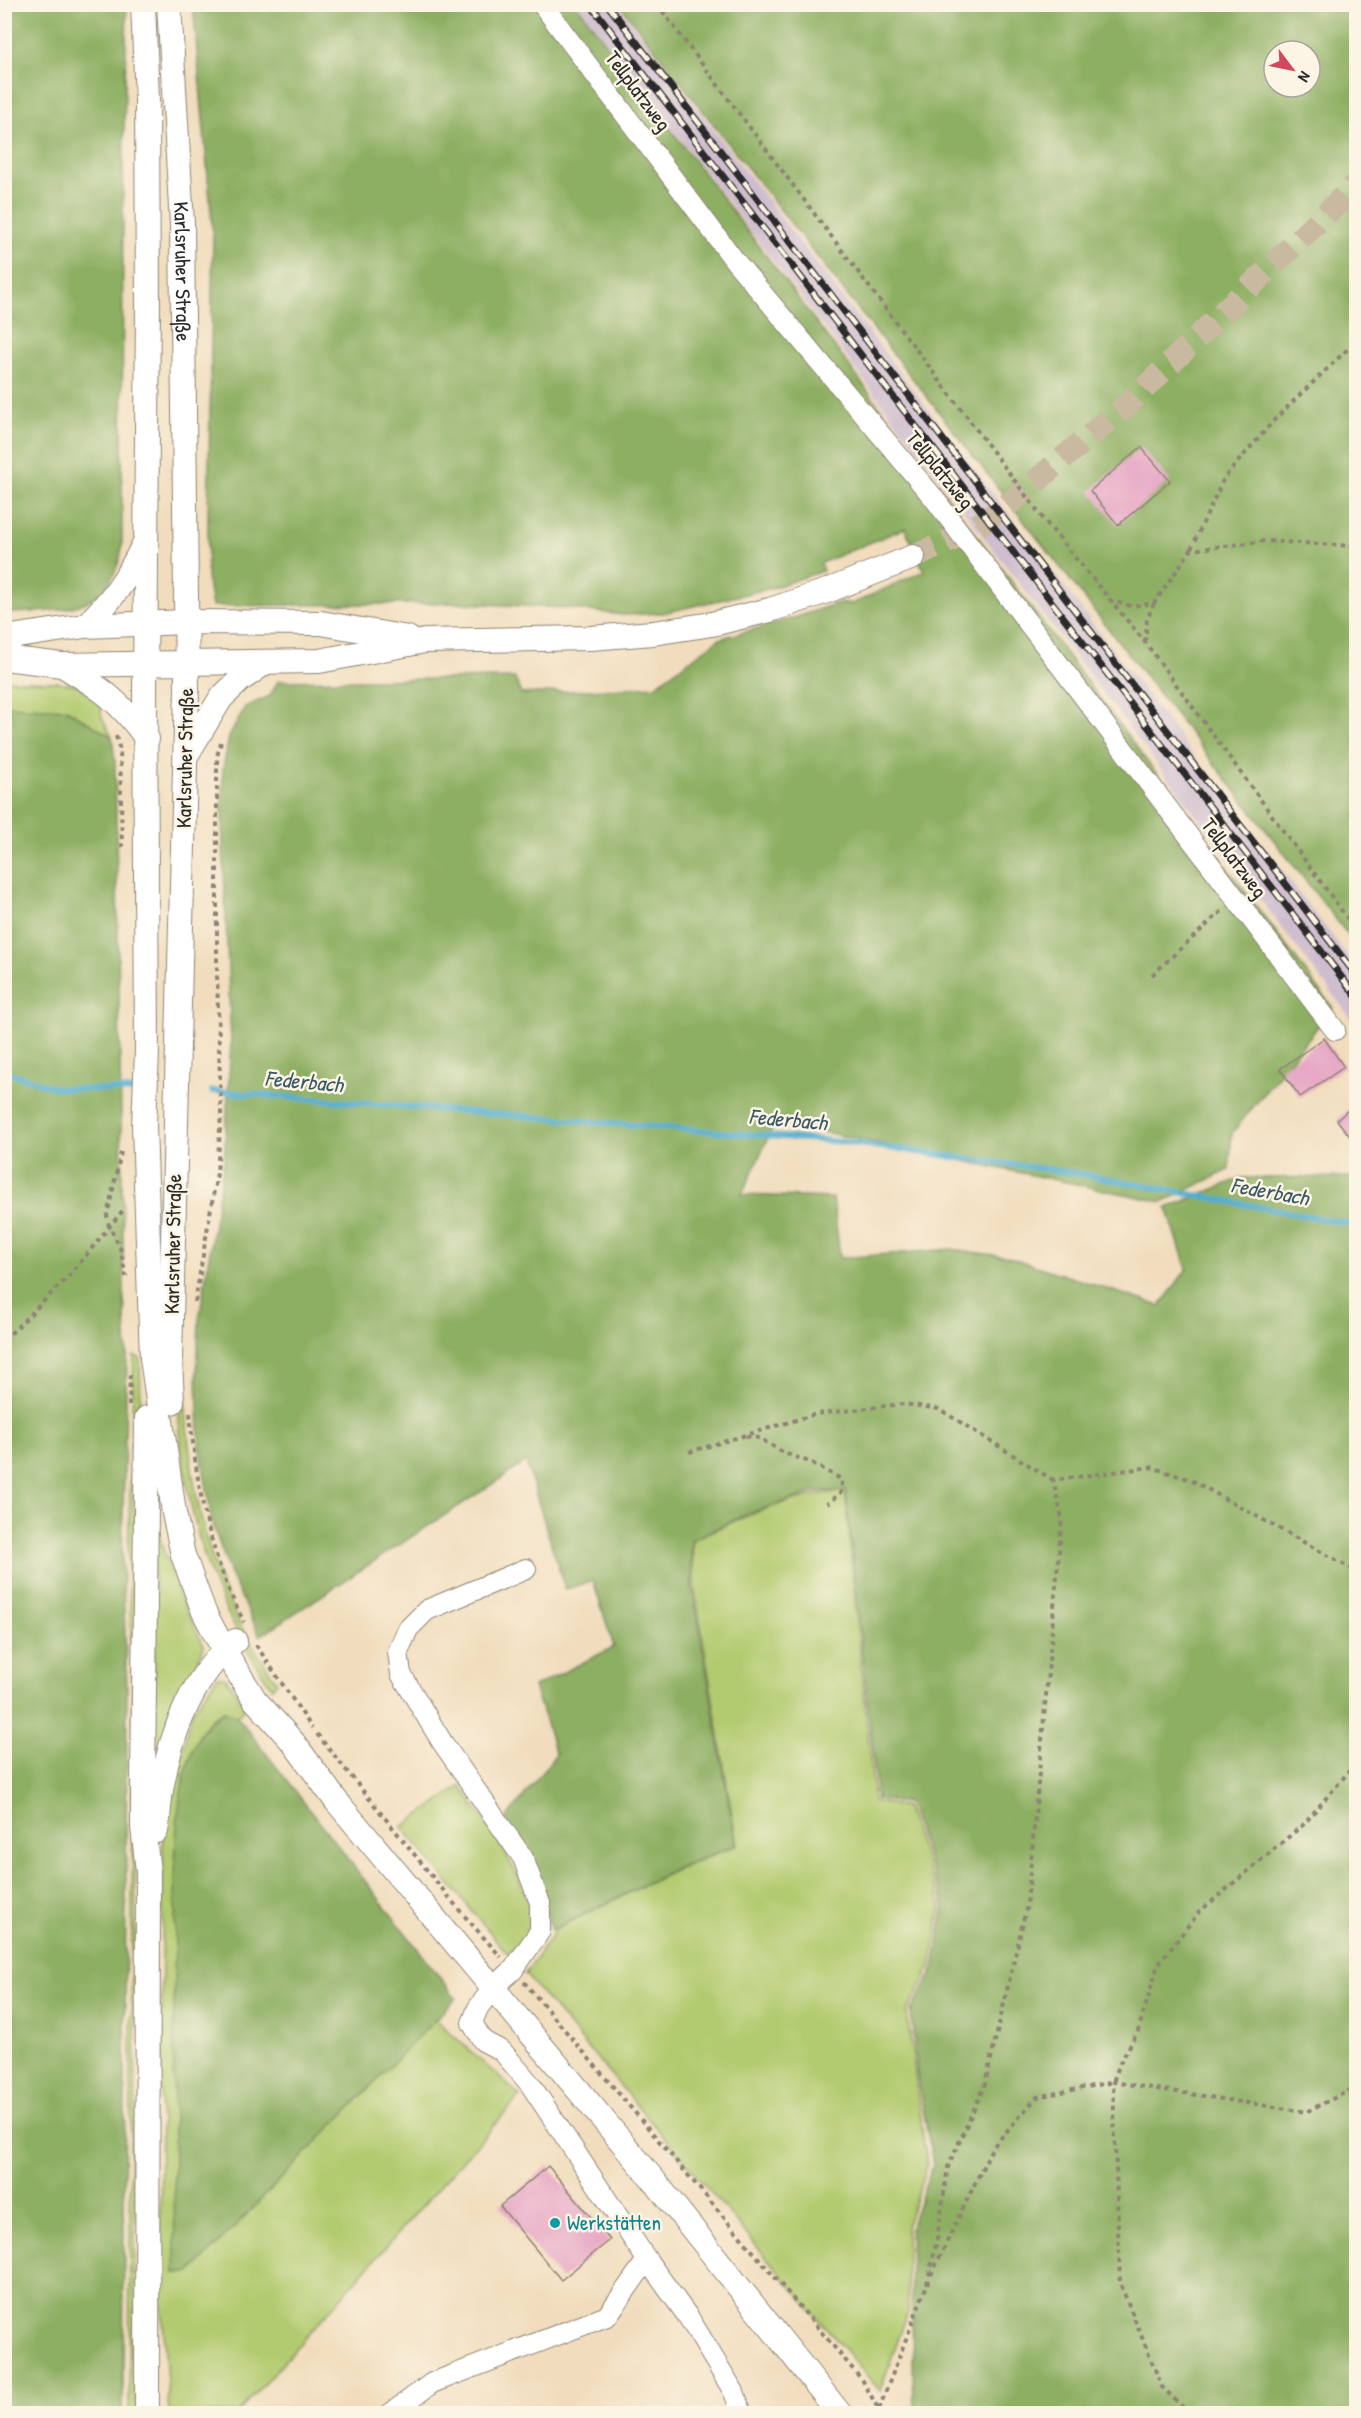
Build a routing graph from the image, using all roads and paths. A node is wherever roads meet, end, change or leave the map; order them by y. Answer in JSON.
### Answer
{"nodes":[{"id":1,"x":143,"y":4,"type":"edge"},
{"id":2,"x":169,"y":4,"type":"edge"},
{"id":3,"x":542,"y":4,"type":"edge"},
{"id":4,"x":657,"y":4,"type":"edge"},
{"id":5,"x":1356,"y":341,"type":"edge"},
{"id":6,"x":147,"y":538,"type":"junction"},
{"id":7,"x":1356,"y":546,"type":"edge"},
{"id":8,"x":1191,"y":550,"type":"junction"},
{"id":9,"x":913,"y":557,"type":"tunnel mouth"},
{"id":10,"x":1108,"y":599,"type":"junction"},
{"id":11,"x":1154,"y":603,"type":"junction"},
{"id":12,"x":186,"y":622,"type":"junction"},
{"id":13,"x":146,"y":623,"type":"junction"},
{"id":14,"x":85,"y":626,"type":"junction"},
{"id":15,"x":4,"y":638,"type":"edge"},
{"id":16,"x":425,"y":641,"type":"junction"},
{"id":17,"x":1145,"y":642,"type":"junction"},
{"id":18,"x":4,"y":658,"type":"edge"},
{"id":19,"x":186,"y":662,"type":"junction"},
{"id":20,"x":266,"y":662,"type":"junction"},
{"id":21,"x":146,"y":663,"type":"junction"},
{"id":22,"x":62,"y":665,"type":"junction"},
{"id":23,"x":225,"y":735,"type":"dead end"},
{"id":24,"x":147,"y":739,"type":"junction"},
{"id":25,"x":186,"y":756,"type":"junction"},
{"id":26,"x":1235,"y":900,"type":"junction"},
{"id":27,"x":1356,"y":930,"type":"edge"},
{"id":28,"x":1152,"y":975,"type":"dead end"},
{"id":29,"x":1335,"y":1030,"type":"dead end"},
{"id":30,"x":123,"y":1142,"type":"dead end"},
{"id":31,"x":194,"y":1305,"type":"dead end"},
{"id":32,"x":4,"y":1340,"type":"edge"},
{"id":33,"x":152,"y":1358,"type":"junction"},
{"id":34,"x":189,"y":1410,"type":"dead end"},
{"id":35,"x":742,"y":1436,"type":"junction"},
{"id":36,"x":688,"y":1452,"type":"dead end"},
{"id":37,"x":1053,"y":1480,"type":"junction"},
{"id":38,"x":827,"y":1503,"type":"dead end"},
{"id":39,"x":526,"y":1569,"type":"dead end"},
{"id":40,"x":1356,"y":1571,"type":"edge"},
{"id":41,"x":240,"y":1639,"type":"junction"},
{"id":42,"x":1356,"y":1763,"type":"edge"},
{"id":43,"x":148,"y":1872,"type":"junction"},
{"id":44,"x":513,"y":1970,"type":"junction"},
{"id":45,"x":494,"y":1988,"type":"junction"},
{"id":46,"x":1113,"y":2082,"type":"junction"},
{"id":47,"x":1356,"y":2087,"type":"edge"},
{"id":48,"x":646,"y":2260,"type":"junction"},
{"id":49,"x":927,"y":2284,"type":"junction"},
{"id":50,"x":880,"y":2412,"type":"edge"},
{"id":51,"x":147,"y":2414,"type":"edge"},
{"id":52,"x":390,"y":2414,"type":"edge"},
{"id":53,"x":742,"y":2414,"type":"edge"},
{"id":54,"x":840,"y":2414,"type":"edge"},
{"id":55,"x":1190,"y":2414,"type":"edge"}],
"edges":[{"from":1,"to":6,"type":"main road","name":"Karlsruher Straße"},
{"from":2,"to":12,"type":"main road","name":"Karlsruher Straße"},
{"from":3,"to":26,"type":"lane","name":"Tellplatzweg"},
{"from":4,"to":10,"type":"path"},
{"from":5,"to":8,"type":"path"},
{"from":6,"to":13,"type":"main road","name":"Karlsruher Straße"},
{"from":6,"to":14,"type":"main road"},
{"from":7,"to":8,"type":"path"},
{"from":8,"to":11,"type":"path"},
{"from":9,"to":16,"type":"main road"},
{"from":10,"to":11,"type":"path"},
{"from":10,"to":17,"type":"path"},
{"from":11,"to":17,"type":"path"},
{"from":12,"to":13,"type":"main road"},
{"from":12,"to":16,"type":"main road"},
{"from":12,"to":19,"type":"main road","name":"Karlsruher Straße"},
{"from":13,"to":14,"type":"main road"},
{"from":13,"to":21,"type":"main road","name":"Karlsruher Straße"},
{"from":14,"to":15,"type":"main road"},
{"from":16,"to":20,"type":"main road"},
{"from":17,"to":27,"type":"path"},
{"from":18,"to":22,"type":"main road"},
{"from":19,"to":20,"type":"main road"},
{"from":19,"to":21,"type":"main road"},
{"from":19,"to":25,"type":"main road","name":"Karlsruher Straße"},
{"from":20,"to":25,"type":"main road"},
{"from":21,"to":22,"type":"main road"},
{"from":21,"to":24,"type":"main road","name":"Karlsruher Straße"},
{"from":22,"to":24,"type":"main road"},
{"from":23,"to":31,"type":"path"},
{"from":24,"to":33,"type":"main road","name":"Karlsruher Straße"},
{"from":25,"to":41,"type":"main road","name":"Karlsruher Straße"},
{"from":26,"to":28,"type":"path"},
{"from":26,"to":29,"type":"lane","name":"Tellplatzweg"},
{"from":30,"to":32,"type":"path"},
{"from":33,"to":41,"type":"main road"},
{"from":33,"to":43,"type":"main road"},
{"from":34,"to":41,"type":"path"},
{"from":35,"to":36,"type":"path"},
{"from":35,"to":37,"type":"path"},
{"from":35,"to":38,"type":"path"},
{"from":37,"to":40,"type":"path"},
{"from":37,"to":49,"type":"path"},
{"from":39,"to":44,"type":"lane"},
{"from":41,"to":43,"type":"main road"},
{"from":41,"to":44,"type":"path"},
{"from":41,"to":45,"type":"main road"},
{"from":42,"to":46,"type":"path"},
{"from":43,"to":51,"type":"main road"},
{"from":44,"to":45,"type":"lane"},
{"from":44,"to":50,"type":"path"},
{"from":45,"to":48,"type":"lane"},
{"from":45,"to":54,"type":"main road"},
{"from":46,"to":47,"type":"path"},
{"from":46,"to":49,"type":"path"},
{"from":46,"to":55,"type":"path"},
{"from":48,"to":52,"type":"lane"},
{"from":48,"to":53,"type":"lane"},
{"from":49,"to":50,"type":"path"}]}
